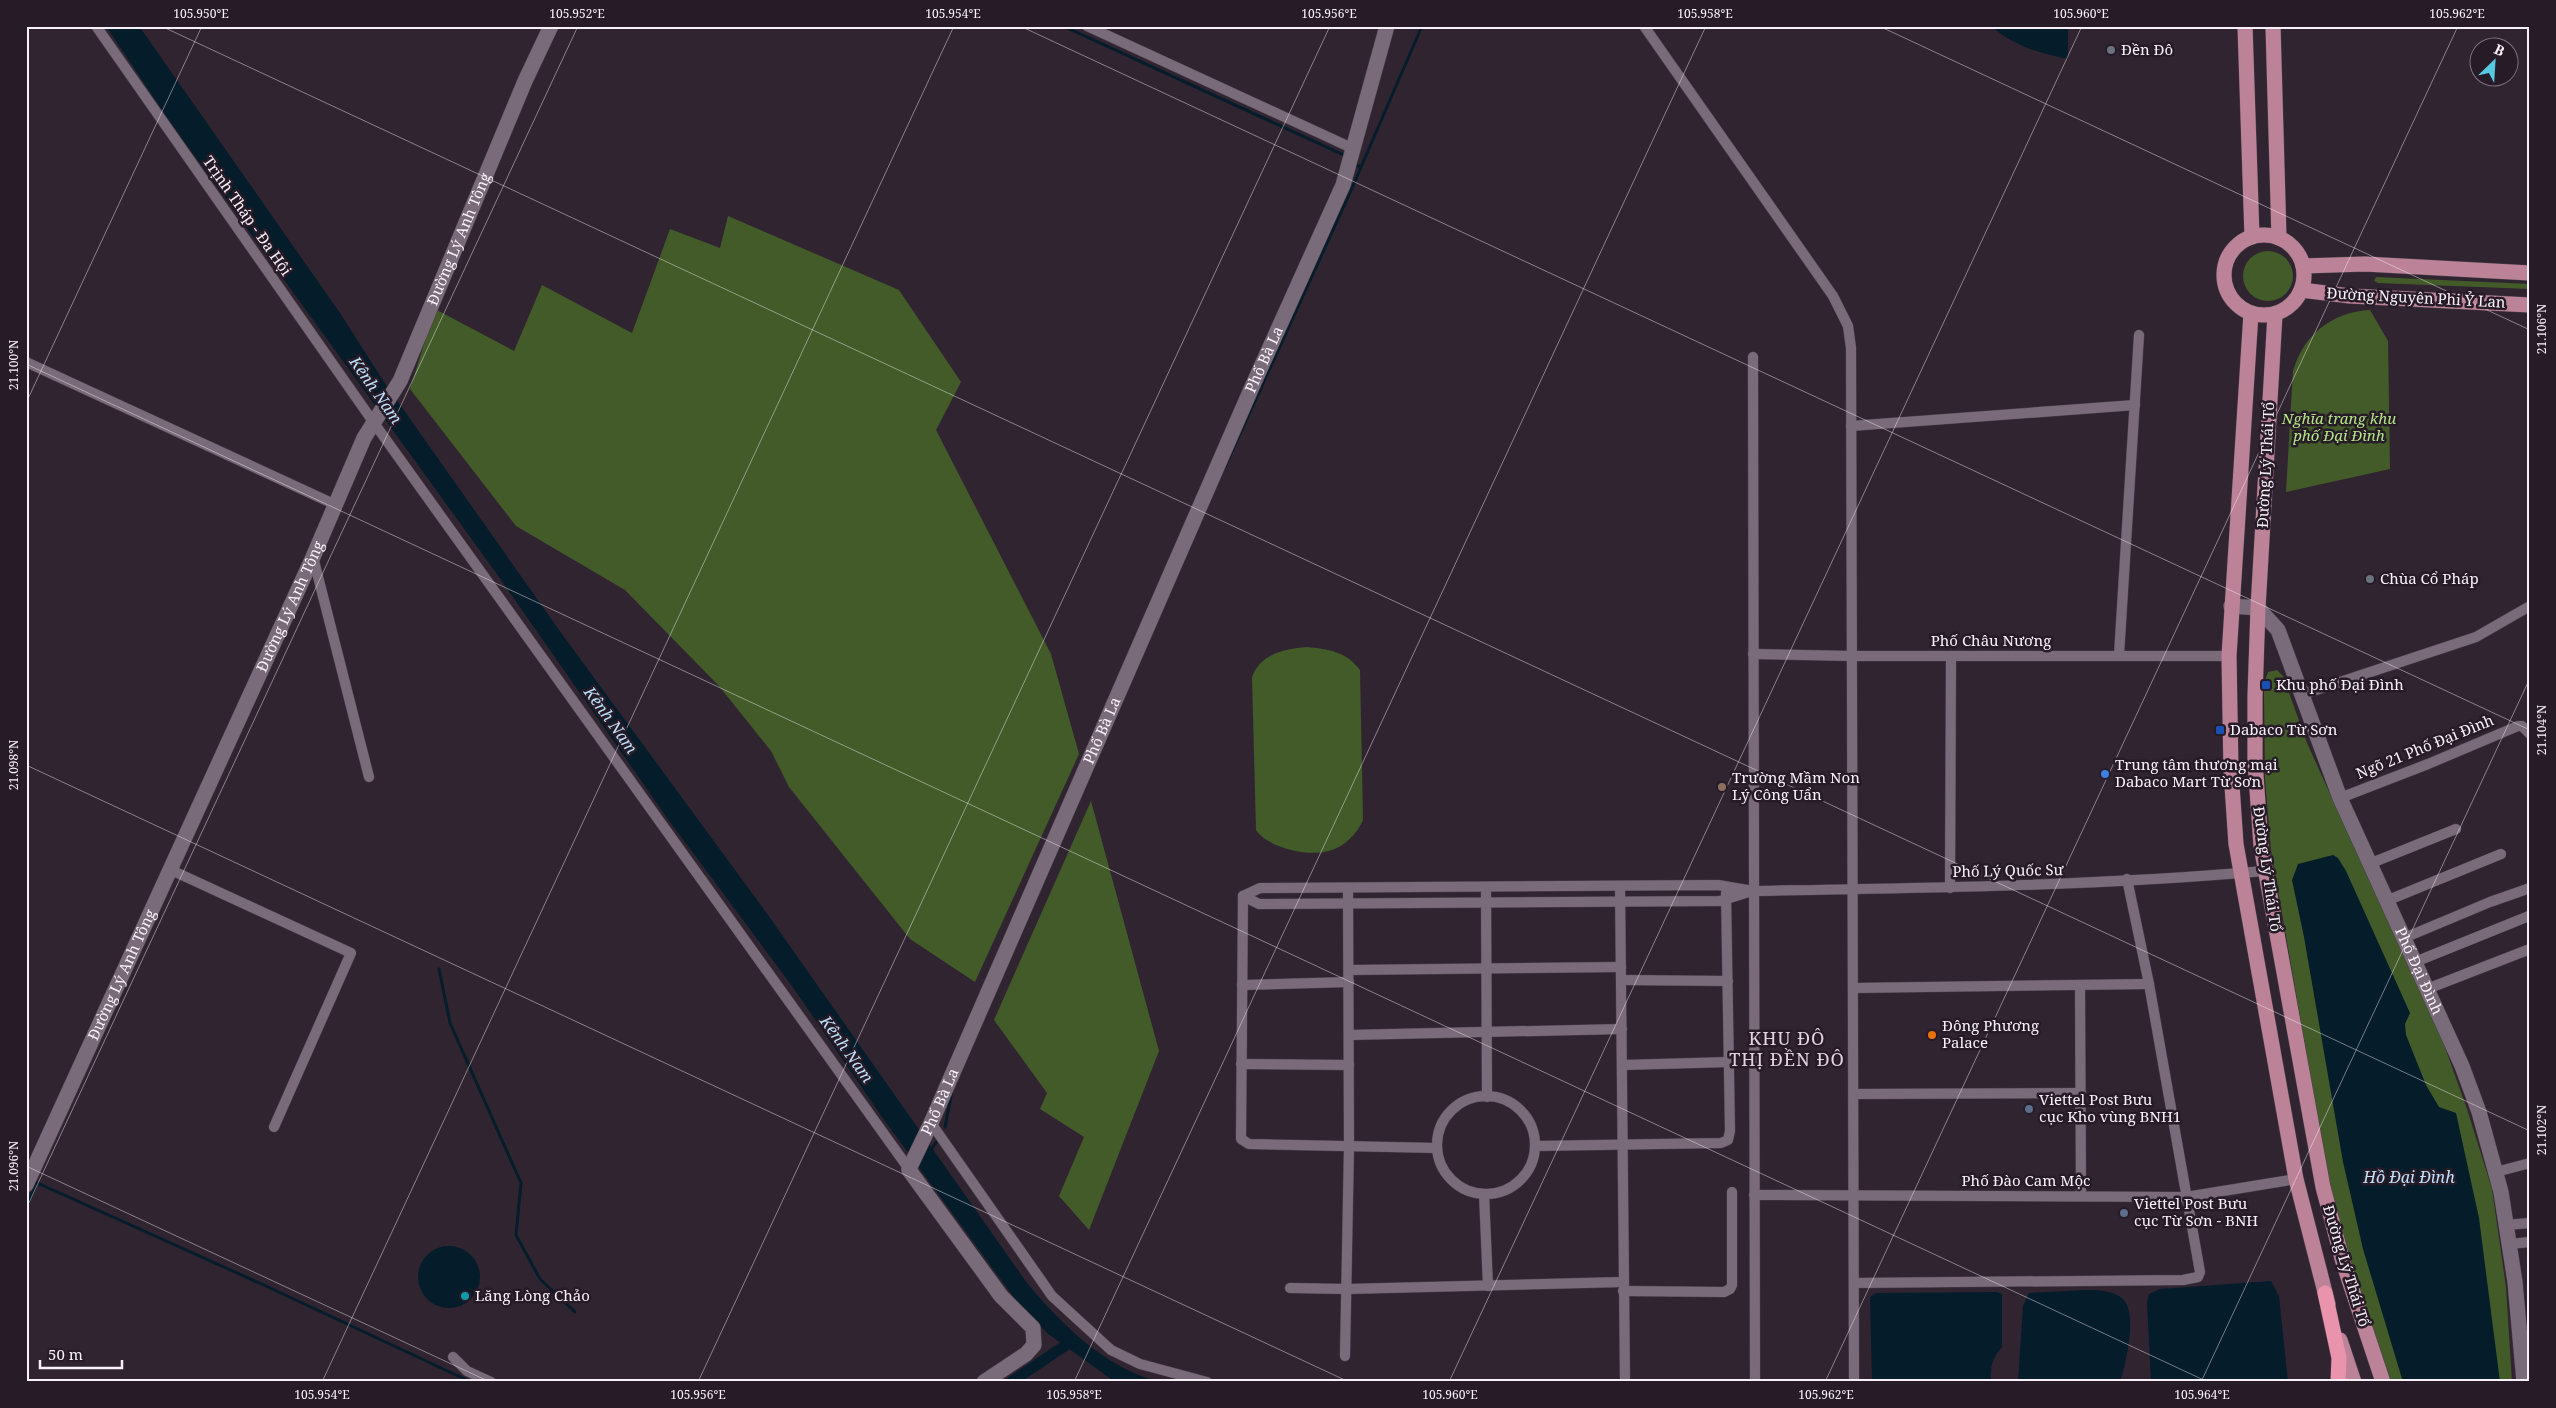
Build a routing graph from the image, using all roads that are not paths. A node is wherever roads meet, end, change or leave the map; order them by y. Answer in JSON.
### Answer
{"nodes":[{"id":1,"x":96,"y":26,"type":"edge"},
{"id":2,"x":551,"y":26,"type":"edge"},
{"id":3,"x":1087,"y":26,"type":"edge"},
{"id":4,"x":1387,"y":26,"type":"edge"},
{"id":5,"x":1644,"y":26,"type":"edge"},
{"id":6,"x":2245,"y":26,"type":"edge"},
{"id":7,"x":2273,"y":26,"type":"edge"},
{"id":8,"x":1354,"y":149,"type":"junction"},
{"id":9,"x":2252,"y":237,"type":"junction"},
{"id":10,"x":2279,"y":238,"type":"junction"},
{"id":11,"x":2303,"y":266,"type":"junction"},
{"id":12,"x":2530,"y":273,"type":"edge"},
{"id":13,"x":2301,"y":290,"type":"junction"},
{"id":14,"x":2530,"y":305,"type":"edge"},
{"id":15,"x":2251,"y":313,"type":"junction"},
{"id":16,"x":2276,"y":314,"type":"junction"},
{"id":17,"x":2140,"y":336,"type":"dead end"},
{"id":18,"x":1753,"y":357,"type":"dead end"},
{"id":19,"x":26,"y":362,"type":"edge"},
{"id":20,"x":2135,"y":405,"type":"junction"},
{"id":21,"x":375,"y":421,"type":"junction"},
{"id":22,"x":1851,"y":426,"type":"junction"},
{"id":23,"x":336,"y":505,"type":"junction"},
{"id":24,"x":313,"y":557,"type":"junction"},
{"id":25,"x":2231,"y":606,"type":"junction"},
{"id":26,"x":2530,"y":606,"type":"edge"},
{"id":27,"x":2258,"y":608,"type":"junction"},
{"id":28,"x":1753,"y":654,"type":"junction"},
{"id":29,"x":2119,"y":655,"type":"junction"},
{"id":30,"x":1852,"y":656,"type":"junction"},
{"id":31,"x":1951,"y":656,"type":"junction"},
{"id":32,"x":2229,"y":656,"type":"junction"},
{"id":33,"x":2301,"y":695,"type":"junction"},
{"id":34,"x":2530,"y":734,"type":"edge"},
{"id":35,"x":370,"y":777,"type":"dead end"},
{"id":36,"x":2340,"y":798,"type":"junction"},
{"id":37,"x":2456,"y":829,"type":"dead end"},
{"id":38,"x":2501,"y":854,"type":"dead end"},
{"id":39,"x":2369,"y":864,"type":"junction"},
{"id":40,"x":171,"y":870,"type":"junction"},
{"id":41,"x":2264,"y":872,"type":"junction"},
{"id":42,"x":2240,"y":874,"type":"junction"},
{"id":43,"x":2128,"y":879,"type":"junction"},
{"id":44,"x":1620,"y":886,"type":"junction"},
{"id":45,"x":1486,"y":887,"type":"junction"},
{"id":46,"x":1726,"y":887,"type":"junction"},
{"id":47,"x":1348,"y":888,"type":"junction"},
{"id":48,"x":1950,"y":888,"type":"junction"},
{"id":49,"x":2530,"y":888,"type":"edge"},
{"id":50,"x":1853,"y":890,"type":"junction"},
{"id":51,"x":1752,"y":891,"type":"junction"},
{"id":52,"x":1244,"y":896,"type":"junction"},
{"id":53,"x":1727,"y":899,"type":"junction"},
{"id":54,"x":2386,"y":901,"type":"junction"},
{"id":55,"x":1620,"y":902,"type":"junction"},
{"id":56,"x":1348,"y":903,"type":"junction"},
{"id":57,"x":1486,"y":903,"type":"junction"},
{"id":58,"x":2529,"y":916,"type":"edge"},
{"id":59,"x":2404,"y":938,"type":"junction"},
{"id":60,"x":2530,"y":950,"type":"edge"},
{"id":61,"x":2415,"y":962,"type":"junction"},
{"id":62,"x":1621,"y":967,"type":"junction"},
{"id":63,"x":1486,"y":968,"type":"junction"},
{"id":64,"x":1348,"y":970,"type":"junction"},
{"id":65,"x":1622,"y":980,"type":"junction"},
{"id":66,"x":1728,"y":981,"type":"junction"},
{"id":67,"x":1349,"y":982,"type":"junction"},
{"id":68,"x":2148,"y":984,"type":"junction"},
{"id":69,"x":1242,"y":985,"type":"junction"},
{"id":70,"x":2080,"y":985,"type":"junction"},
{"id":71,"x":1853,"y":988,"type":"junction"},
{"id":72,"x":2427,"y":989,"type":"junction"},
{"id":73,"x":1622,"y":1029,"type":"junction"},
{"id":74,"x":1486,"y":1032,"type":"junction"},
{"id":75,"x":1349,"y":1035,"type":"junction"},
{"id":76,"x":1729,"y":1062,"type":"junction"},
{"id":77,"x":1242,"y":1064,"type":"junction"},
{"id":78,"x":1349,"y":1064,"type":"junction"},
{"id":79,"x":1623,"y":1065,"type":"junction"},
{"id":80,"x":2081,"y":1093,"type":"junction"},
{"id":81,"x":1854,"y":1094,"type":"junction"},
{"id":82,"x":1487,"y":1097,"type":"junction"},
{"id":83,"x":931,"y":1123,"type":"junction"},
{"id":84,"x":274,"y":1127,"type":"dead end"},
{"id":85,"x":1624,"y":1144,"type":"junction"},
{"id":86,"x":1349,"y":1146,"type":"junction"},
{"id":87,"x":1535,"y":1146,"type":"junction"},
{"id":88,"x":1437,"y":1148,"type":"junction"},
{"id":89,"x":2530,"y":1163,"type":"edge"},
{"id":90,"x":909,"y":1169,"type":"junction"},
{"id":91,"x":2496,"y":1172,"type":"junction"},
{"id":92,"x":29,"y":1179,"type":"edge"},
{"id":93,"x":2296,"y":1179,"type":"junction"},
{"id":94,"x":1732,"y":1192,"type":"dead end"},
{"id":95,"x":1484,"y":1194,"type":"junction"},
{"id":96,"x":1754,"y":1195,"type":"junction"},
{"id":97,"x":1854,"y":1196,"type":"junction"},
{"id":98,"x":2081,"y":1196,"type":"junction"},
{"id":99,"x":2186,"y":1197,"type":"junction"},
{"id":100,"x":2530,"y":1222,"type":"edge"},
{"id":101,"x":2506,"y":1225,"type":"junction"},
{"id":102,"x":2530,"y":1242,"type":"edge"},
{"id":103,"x":2509,"y":1244,"type":"junction"},
{"id":104,"x":1854,"y":1283,"type":"junction"},
{"id":105,"x":1488,"y":1286,"type":"junction"},
{"id":106,"x":1623,"y":1287,"type":"junction"},
{"id":107,"x":1290,"y":1288,"type":"dead end"},
{"id":108,"x":1347,"y":1289,"type":"junction"},
{"id":109,"x":2325,"y":1293,"type":"junction"},
{"id":110,"x":2524,"y":1313,"type":"edge"},
{"id":111,"x":2526,"y":1350,"type":"edge"},
{"id":112,"x":1345,"y":1356,"type":"dead end"},
{"id":113,"x":453,"y":1357,"type":"dead end"},
{"id":114,"x":491,"y":1382,"type":"edge"},
{"id":115,"x":984,"y":1382,"type":"edge"},
{"id":116,"x":1207,"y":1382,"type":"edge"},
{"id":117,"x":1625,"y":1382,"type":"edge"},
{"id":118,"x":1755,"y":1382,"type":"edge"},
{"id":119,"x":1854,"y":1382,"type":"edge"},
{"id":120,"x":2338,"y":1382,"type":"edge"},
{"id":121,"x":2354,"y":1382,"type":"edge"},
{"id":122,"x":2383,"y":1382,"type":"edge"},
{"id":123,"x":2524,"y":1382,"type":"edge"}],
"edges":[{"from":1,"to":21,"type":"street","name":"Trịnh Tháp - Đa Hội"},
{"from":2,"to":21,"type":"street","name":"Đường Lý Anh Tông"},
{"from":3,"to":8,"type":"street"},
{"from":4,"to":8,"type":"street","name":"Phố Bà La"},
{"from":5,"to":22,"type":"street"},
{"from":6,"to":9,"type":"main road"},
{"from":7,"to":10,"type":"main road"},
{"from":8,"to":83,"type":"street","name":"Phố Bà La"},
{"from":9,"to":10,"type":"main road"},
{"from":9,"to":15,"type":"main road"},
{"from":10,"to":11,"type":"main road"},
{"from":11,"to":12,"type":"main road","name":"Đường Nguyên Phi Ỷ Lan"},
{"from":11,"to":13,"type":"main road"},
{"from":13,"to":14,"type":"main road","name":"Đường Nguyên Phi Ỷ Lan"},
{"from":13,"to":16,"type":"main road"},
{"from":15,"to":16,"type":"main road"},
{"from":15,"to":25,"type":"main road","name":"Đường Lý Thái Tổ"},
{"from":16,"to":27,"type":"main road","name":"Đường Lý Thái Tổ"},
{"from":17,"to":20,"type":"street"},
{"from":18,"to":28,"type":"street"},
{"from":19,"to":23,"type":"street"},
{"from":20,"to":22,"type":"street"},
{"from":20,"to":29,"type":"street"},
{"from":21,"to":23,"type":"street","name":"Đường Lý Anh Tông"},
{"from":21,"to":90,"type":"street","name":"Trịnh Tháp - Đa Hội"},
{"from":22,"to":30,"type":"street"},
{"from":23,"to":24,"type":"street","name":"Đường Lý Anh Tông"},
{"from":24,"to":35,"type":"street"},
{"from":24,"to":40,"type":"street","name":"Đường Lý Anh Tông"},
{"from":25,"to":27,"type":"street"},
{"from":25,"to":32,"type":"main road","name":"Đường Lý Thái Tổ"},
{"from":26,"to":33,"type":"street"},
{"from":27,"to":33,"type":"street","name":"Phố Đại Đình"},
{"from":27,"to":41,"type":"main road","name":"Đường Lý Thái Tổ"},
{"from":28,"to":30,"type":"street","name":"Phố Châu Nương"},
{"from":28,"to":51,"type":"street"},
{"from":29,"to":31,"type":"street","name":"Phố Châu Nương"},
{"from":29,"to":32,"type":"street","name":"Phố Châu Nương"},
{"from":30,"to":31,"type":"street","name":"Phố Châu Nương"},
{"from":30,"to":50,"type":"street"},
{"from":31,"to":48,"type":"street"},
{"from":32,"to":42,"type":"main road","name":"Đường Lý Thái Tổ"},
{"from":33,"to":36,"type":"street","name":"Phố Đại Đình"},
{"from":34,"to":36,"type":"street","name":"Ngõ 21 Phố Đại Đình"},
{"from":36,"to":39,"type":"street","name":"Phố Đại Đình"},
{"from":37,"to":39,"type":"street"},
{"from":38,"to":54,"type":"street"},
{"from":39,"to":54,"type":"street","name":"Phố Đại Đình"},
{"from":40,"to":84,"type":"street"},
{"from":40,"to":92,"type":"street","name":"Đường Lý Anh Tông"},
{"from":41,"to":42,"type":"street","name":"Phố Lý Quốc Sư"},
{"from":41,"to":122,"type":"main road","name":"Đường Lý Thái Tổ"},
{"from":42,"to":43,"type":"street","name":"Phố Lý Quốc Sư"},
{"from":42,"to":93,"type":"main road","name":"Đường Lý Thái Tổ"},
{"from":43,"to":48,"type":"street","name":"Phố Lý Quốc Sư"},
{"from":43,"to":68,"type":"street"},
{"from":44,"to":45,"type":"street"},
{"from":44,"to":46,"type":"street"},
{"from":44,"to":55,"type":"street"},
{"from":45,"to":47,"type":"street"},
{"from":45,"to":57,"type":"street"},
{"from":46,"to":51,"type":"street"},
{"from":46,"to":53,"type":"street"},
{"from":47,"to":52,"type":"street"},
{"from":47,"to":56,"type":"street"},
{"from":48,"to":50,"type":"street","name":"Phố Lý Quốc Sư"},
{"from":49,"to":59,"type":"street"},
{"from":50,"to":51,"type":"street","name":"Phố Lý Quốc Sư"},
{"from":50,"to":71,"type":"street"},
{"from":51,"to":53,"type":"street"},
{"from":51,"to":96,"type":"street"},
{"from":52,"to":56,"type":"street"},
{"from":52,"to":69,"type":"street"},
{"from":53,"to":55,"type":"street"},
{"from":53,"to":66,"type":"street"},
{"from":54,"to":59,"type":"street","name":"Phố Đại Đình"},
{"from":55,"to":57,"type":"street"},
{"from":55,"to":62,"type":"street"},
{"from":56,"to":57,"type":"street"},
{"from":56,"to":64,"type":"street"},
{"from":57,"to":63,"type":"street"},
{"from":58,"to":61,"type":"street"},
{"from":59,"to":61,"type":"street","name":"Phố Đại Đình"},
{"from":60,"to":72,"type":"street"},
{"from":61,"to":72,"type":"street","name":"Phố Đại Đình"},
{"from":62,"to":63,"type":"street"},
{"from":62,"to":65,"type":"street"},
{"from":63,"to":64,"type":"street"},
{"from":63,"to":74,"type":"street"},
{"from":64,"to":67,"type":"street"},
{"from":65,"to":66,"type":"street"},
{"from":65,"to":73,"type":"street"},
{"from":66,"to":76,"type":"street"},
{"from":67,"to":69,"type":"street"},
{"from":67,"to":75,"type":"street"},
{"from":68,"to":70,"type":"street"},
{"from":68,"to":99,"type":"street"},
{"from":69,"to":77,"type":"street"},
{"from":70,"to":71,"type":"street"},
{"from":70,"to":80,"type":"street"},
{"from":71,"to":81,"type":"street"},
{"from":72,"to":91,"type":"street","name":"Phố Đại Đình"},
{"from":73,"to":74,"type":"street"},
{"from":73,"to":79,"type":"street"},
{"from":74,"to":75,"type":"street"},
{"from":74,"to":82,"type":"street"},
{"from":75,"to":78,"type":"street"},
{"from":76,"to":79,"type":"street"},
{"from":76,"to":85,"type":"street"},
{"from":77,"to":78,"type":"street"},
{"from":77,"to":86,"type":"street"},
{"from":78,"to":86,"type":"street"},
{"from":79,"to":85,"type":"street"},
{"from":80,"to":81,"type":"street"},
{"from":80,"to":98,"type":"street"},
{"from":81,"to":97,"type":"street"},
{"from":82,"to":87,"type":"street"},
{"from":82,"to":88,"type":"street"},
{"from":83,"to":90,"type":"street","name":"Phố Bà La"},
{"from":83,"to":116,"type":"street"},
{"from":85,"to":87,"type":"street"},
{"from":85,"to":106,"type":"street"},
{"from":86,"to":88,"type":"street"},
{"from":86,"to":108,"type":"street"},
{"from":87,"to":95,"type":"street"},
{"from":88,"to":95,"type":"street"},
{"from":89,"to":91,"type":"street"},
{"from":90,"to":115,"type":"street"},
{"from":91,"to":101,"type":"street","name":"Phố Đại Đình"},
{"from":93,"to":99,"type":"street","name":"Phố Đào Cam Mộc"},
{"from":93,"to":109,"type":"main road","name":"Đường Lý Thái Tổ"},
{"from":94,"to":106,"type":"street"},
{"from":95,"to":105,"type":"street"},
{"from":96,"to":97,"type":"street","name":"Phố Đào Cam Mộc"},
{"from":96,"to":118,"type":"street"},
{"from":97,"to":98,"type":"street","name":"Phố Đào Cam Mộc"},
{"from":97,"to":104,"type":"street"},
{"from":98,"to":99,"type":"street","name":"Phố Đào Cam Mộc"},
{"from":99,"to":104,"type":"street"},
{"from":100,"to":101,"type":"street"},
{"from":101,"to":103,"type":"street","name":"Phố Đại Đình"},
{"from":102,"to":103,"type":"street"},
{"from":103,"to":110,"type":"street","name":"Phố Đại Đình"},
{"from":104,"to":119,"type":"street"},
{"from":105,"to":106,"type":"street"},
{"from":105,"to":108,"type":"street"},
{"from":106,"to":117,"type":"street"},
{"from":107,"to":108,"type":"street"},
{"from":108,"to":112,"type":"street"},
{"from":109,"to":120,"type":"highway"},
{"from":109,"to":121,"type":"main road","name":"Đường Lý Thái Tổ"},
{"from":110,"to":111,"type":"street","name":"Phố Đại Đình"},
{"from":111,"to":123,"type":"street","name":"Phố Đại Đình"},
{"from":113,"to":114,"type":"street"}]}
